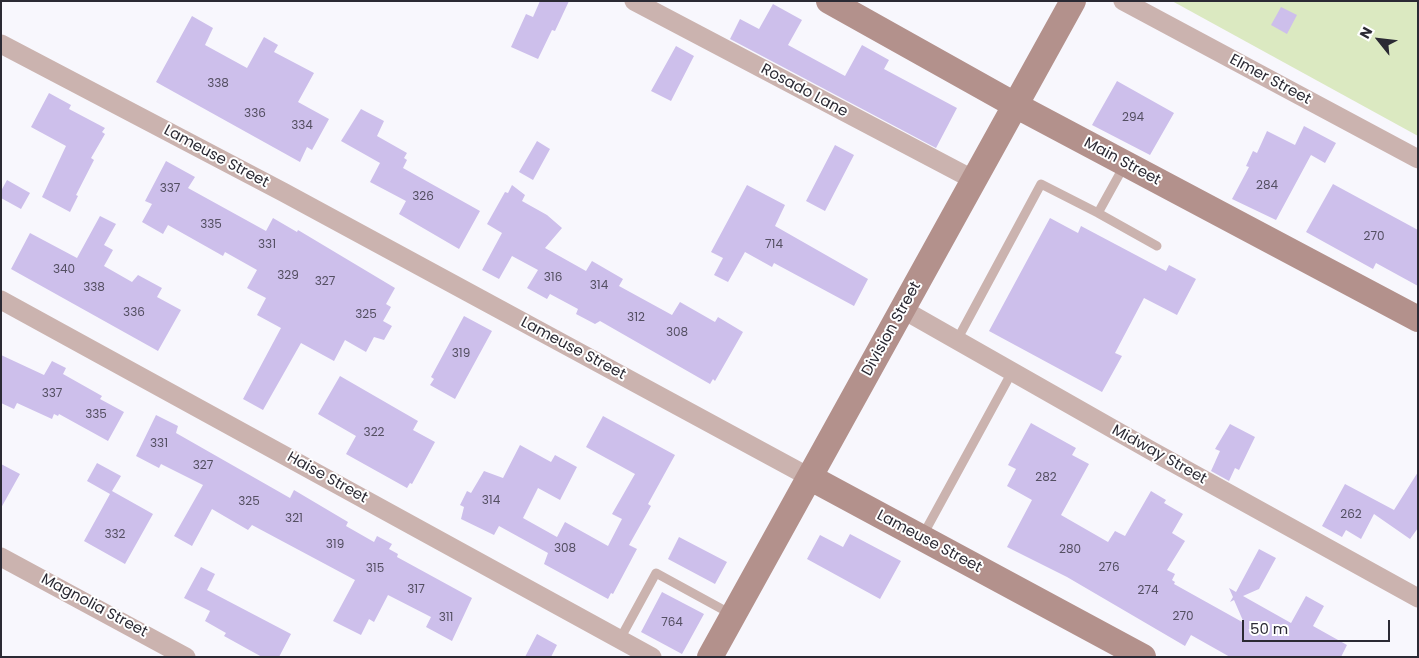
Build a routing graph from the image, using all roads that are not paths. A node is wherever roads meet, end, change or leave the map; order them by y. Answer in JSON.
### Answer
{"nodes":[{"id":1,"x":634,"y":1,"type":"edge"},
{"id":2,"x":829,"y":1,"type":"edge"},
{"id":3,"x":1072,"y":1,"type":"edge"},
{"id":4,"x":1122,"y":1,"type":"edge"},
{"id":5,"x":1,"y":44,"type":"edge"},
{"id":6,"x":1015,"y":105,"type":"junction"},
{"id":7,"x":1418,"y":159,"type":"edge"},
{"id":8,"x":1126,"y":164,"type":"junction"},
{"id":9,"x":974,"y":180,"type":"junction"},
{"id":10,"x":1098,"y":213,"type":"junction"},
{"id":11,"x":1157,"y":246,"type":"dead end"},
{"id":12,"x":1,"y":300,"type":"edge"},
{"id":13,"x":902,"y":310,"type":"junction"},
{"id":14,"x":1418,"y":319,"type":"edge"},
{"id":15,"x":957,"y":340,"type":"junction"},
{"id":16,"x":1012,"y":372,"type":"junction"},
{"id":17,"x":811,"y":478,"type":"junction"},
{"id":18,"x":922,"y":537,"type":"junction"},
{"id":19,"x":1,"y":557,"type":"edge"},
{"id":20,"x":1418,"y":598,"type":"edge"},
{"id":21,"x":733,"y":615,"type":"junction"},
{"id":22,"x":620,"y":640,"type":"junction"},
{"id":23,"x":186,"y":657,"type":"edge"},
{"id":24,"x":652,"y":657,"type":"edge"},
{"id":25,"x":710,"y":657,"type":"edge"},
{"id":26,"x":1143,"y":657,"type":"edge"}],
"edges":[{"from":1,"to":9,"type":"street","name":"Rosado Lane"},
{"from":2,"to":6,"type":"street","name":"Main Street"},
{"from":3,"to":6,"type":"street","name":"Division Street"},
{"from":4,"to":7,"type":"street","name":"Elmer Street"},
{"from":5,"to":17,"type":"street","name":"Lameuse Street"},
{"from":6,"to":8,"type":"street","name":"Main Street"},
{"from":6,"to":9,"type":"street","name":"Division Street"},
{"from":8,"to":10,"type":"lane"},
{"from":8,"to":14,"type":"street","name":"Main Street"},
{"from":9,"to":13,"type":"street","name":"Division Street"},
{"from":10,"to":11,"type":"lane"},
{"from":10,"to":15,"type":"lane"},
{"from":12,"to":22,"type":"street","name":"Haise Street"},
{"from":13,"to":15,"type":"street","name":"Midway Street"},
{"from":13,"to":17,"type":"street","name":"Division Street"},
{"from":15,"to":16,"type":"street","name":"Midway Street"},
{"from":16,"to":18,"type":"lane"},
{"from":16,"to":20,"type":"street","name":"Midway Street"},
{"from":17,"to":18,"type":"street","name":"Lameuse Street"},
{"from":17,"to":21,"type":"street","name":"Division Street"},
{"from":18,"to":26,"type":"street","name":"Lameuse Street"},
{"from":19,"to":23,"type":"street","name":"Magnolia Street"},
{"from":21,"to":22,"type":"lane"},
{"from":21,"to":25,"type":"street","name":"Division Street"},
{"from":22,"to":24,"type":"street","name":"Haise Street"}]}
